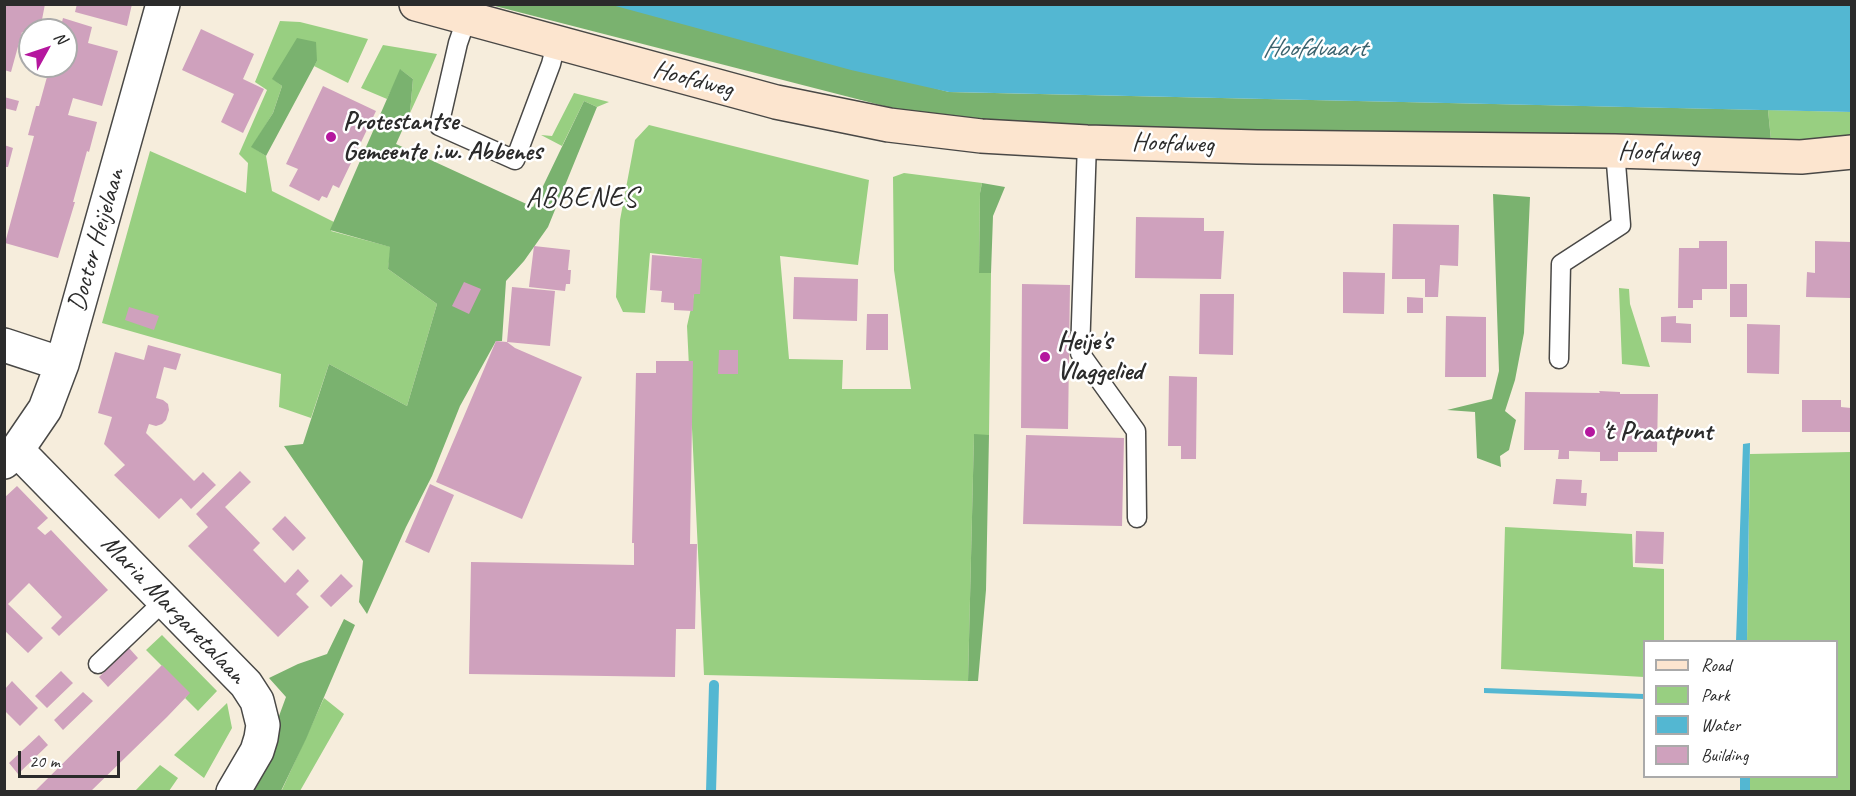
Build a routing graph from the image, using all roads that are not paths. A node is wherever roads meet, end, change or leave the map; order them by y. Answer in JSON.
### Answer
{"nodes":[{"id":1,"x":163,"y":4,"type":"edge"},
{"id":2,"x":416,"y":4,"type":"edge"},
{"id":3,"x":466,"y":20,"type":"junction"},
{"id":4,"x":556,"y":44,"type":"junction"},
{"id":5,"x":1087,"y":142,"type":"junction"},
{"id":6,"x":1615,"y":151,"type":"junction"},
{"id":7,"x":1851,"y":152,"type":"edge"},
{"id":8,"x":1801,"y":157,"type":"junction"},
{"id":9,"x":1851,"y":173,"type":"edge"},
{"id":10,"x":4,"y":345,"type":"edge"},
{"id":11,"x":1559,"y":359,"type":"dead end"},
{"id":12,"x":62,"y":364,"type":"junction"},
{"id":13,"x":11,"y":456,"type":"edge"},
{"id":14,"x":1137,"y":518,"type":"dead end"},
{"id":15,"x":164,"y":601,"type":"junction"},
{"id":16,"x":98,"y":664,"type":"dead end"},
{"id":17,"x":233,"y":792,"type":"edge"}],
"edges":[{"from":1,"to":12,"type":"street","name":"Doctor Heijelaan"},
{"from":2,"to":3,"type":"main road","name":"Hoofdweg"},
{"from":3,"to":4,"type":"main road","name":"Hoofdweg"},
{"from":3,"to":4,"type":"lane"},
{"from":4,"to":5,"type":"main road","name":"Hoofdweg"},
{"from":5,"to":6,"type":"main road","name":"Hoofdweg"},
{"from":5,"to":14,"type":"lane"},
{"from":6,"to":8,"type":"main road","name":"Hoofdweg"},
{"from":6,"to":11,"type":"lane"},
{"from":7,"to":8,"type":"main road","name":"Hoofdweg"},
{"from":8,"to":9,"type":"main road","name":"Hoofdweg"},
{"from":10,"to":12,"type":"street"},
{"from":12,"to":13,"type":"street","name":"Doctor Heijelaan"},
{"from":13,"to":15,"type":"street","name":"Maria Margaretalaan"},
{"from":15,"to":16,"type":"lane"},
{"from":15,"to":17,"type":"street","name":"Maria Margaretalaan"}]}
